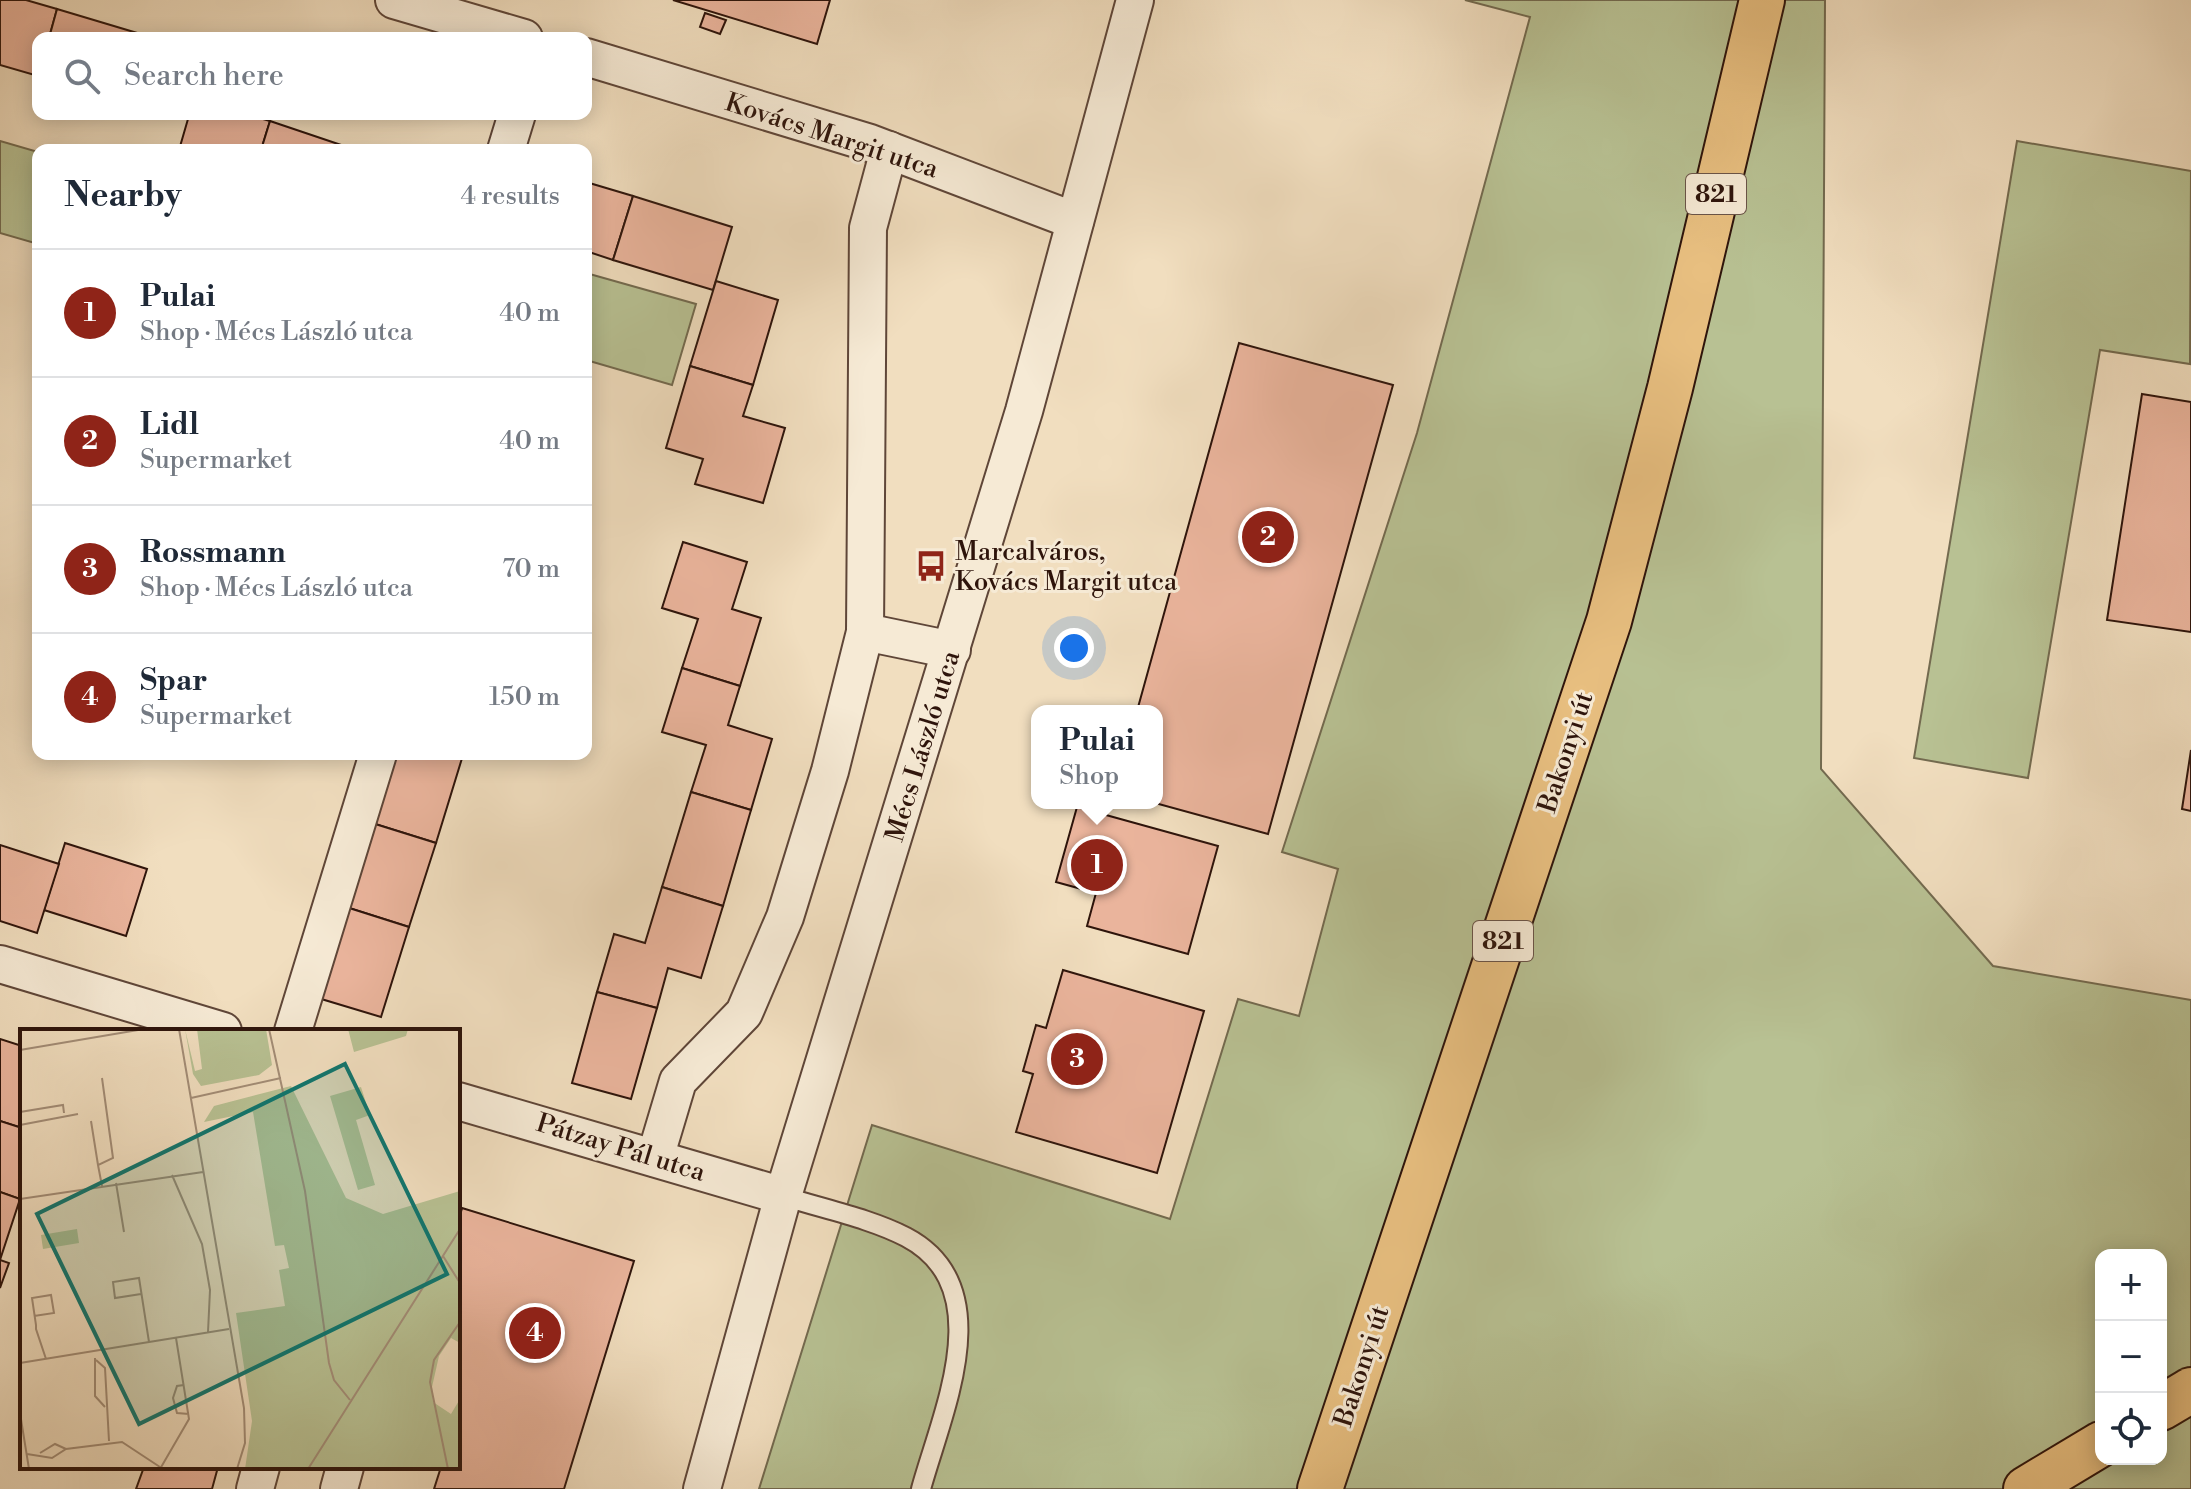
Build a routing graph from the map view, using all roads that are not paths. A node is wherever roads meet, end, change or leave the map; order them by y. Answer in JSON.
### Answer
{"nodes":[{"id":1,"x":394,"y":0,"type":"edge"},
{"id":2,"x":1135,"y":0,"type":"edge"},
{"id":3,"x":1762,"y":0,"type":"edge"},
{"id":4,"x":457,"y":9,"type":"edge"},
{"id":5,"x":510,"y":32,"type":"edge"},
{"id":6,"x":592,"y":59,"type":"edge"},
{"id":7,"x":515,"y":120,"type":"edge"},
{"id":8,"x":508,"y":144,"type":"edge"},
{"id":9,"x":889,"y":150,"type":"junction"},
{"id":10,"x":1075,"y":221,"type":"junction"},
{"id":11,"x":865,"y":632,"type":"junction"},
{"id":12,"x":952,"y":650,"type":"junction"},
{"id":13,"x":376,"y":760,"type":"edge"},
{"id":14,"x":0,"y":964,"type":"edge"},
{"id":15,"x":216,"y":1029,"type":"edge"},
{"id":16,"x":294,"y":1029,"type":"edge"},
{"id":17,"x":460,"y":1102,"type":"edge"},
{"id":18,"x":655,"y":1158,"type":"junction"},
{"id":19,"x":783,"y":1196,"type":"junction"},
{"id":20,"x":2191,"y":1390,"type":"edge"},
{"id":21,"x":2167,"y":1404,"type":"edge"},
{"id":22,"x":2095,"y":1448,"type":"edge"},
{"id":23,"x":260,"y":1469,"type":"edge"},
{"id":24,"x":344,"y":1469,"type":"edge"},
{"id":25,"x":255,"y":1489,"type":"edge"},
{"id":26,"x":339,"y":1489,"type":"edge"},
{"id":27,"x":702,"y":1489,"type":"edge"},
{"id":28,"x":921,"y":1489,"type":"edge"},
{"id":29,"x":1320,"y":1489,"type":"edge"},
{"id":30,"x":2026,"y":1489,"type":"edge"}],
"edges":[{"from":1,"to":4,"type":"street"},
{"from":2,"to":10,"type":"street","name":"Mécs László utca"},
{"from":3,"to":29,"type":"main road","name":"Bakonyi út","number":"821"},
{"from":4,"to":5,"type":"street"},
{"from":6,"to":9,"type":"street","name":"Kovács Margit utca"},
{"from":7,"to":8,"type":"street"},
{"from":9,"to":10,"type":"street","name":"Kovács Margit utca"},
{"from":9,"to":11,"type":"street"},
{"from":10,"to":12,"type":"street","name":"Mécs László utca"},
{"from":11,"to":12,"type":"street"},
{"from":11,"to":18,"type":"street"},
{"from":12,"to":19,"type":"street","name":"Mécs László utca"},
{"from":13,"to":16,"type":"street"},
{"from":14,"to":15,"type":"street"},
{"from":17,"to":18,"type":"street","name":"Pátzay Pál utca"},
{"from":18,"to":19,"type":"street","name":"Pátzay Pál utca"},
{"from":19,"to":27,"type":"street","name":"Mécs László utca"},
{"from":19,"to":28,"type":"lane"},
{"from":20,"to":21,"type":"main road"},
{"from":22,"to":30,"type":"main road"},
{"from":23,"to":25,"type":"street"},
{"from":24,"to":26,"type":"street"}]}
